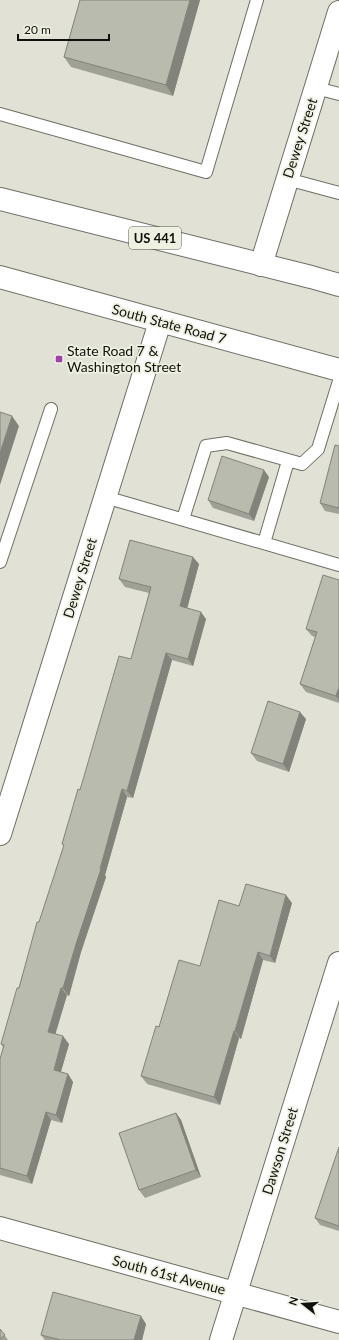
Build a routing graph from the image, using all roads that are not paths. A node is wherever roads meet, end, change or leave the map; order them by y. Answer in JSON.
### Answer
{"nodes":[{"id":1,"x":257,"y":0,"type":"edge"},
{"id":2,"x":339,"y":12,"type":"edge"},
{"id":3,"x":316,"y":88,"type":"junction"},
{"id":4,"x":339,"y":94,"type":"edge"},
{"id":5,"x":0,"y":114,"type":"edge"},
{"id":6,"x":287,"y":179,"type":"junction"},
{"id":7,"x":339,"y":192,"type":"edge"},
{"id":8,"x":0,"y":199,"type":"edge"},
{"id":9,"x":261,"y":265,"type":"junction"},
{"id":10,"x":0,"y":278,"type":"edge"},
{"id":11,"x":339,"y":285,"type":"edge"},
{"id":12,"x":160,"y":322,"type":"junction"},
{"id":13,"x":339,"y":370,"type":"edge"},
{"id":14,"x":339,"y":381,"type":"edge"},
{"id":15,"x":51,"y":409,"type":"dead end"},
{"id":16,"x":288,"y":461,"type":"junction"},
{"id":17,"x":105,"y":497,"type":"junction"},
{"id":18,"x":183,"y":519,"type":"junction"},
{"id":19,"x":264,"y":543,"type":"junction"},
{"id":20,"x":0,"y":562,"type":"edge"},
{"id":21,"x":339,"y":565,"type":"edge"},
{"id":22,"x":0,"y":834,"type":"edge"},
{"id":23,"x":339,"y":963,"type":"edge"},
{"id":24,"x":0,"y":1228,"type":"edge"},
{"id":25,"x":235,"y":1294,"type":"junction"},
{"id":26,"x":339,"y":1322,"type":"edge"},
{"id":27,"x":221,"y":1340,"type":"edge"}],
"edges":[{"from":1,"to":5,"type":"lane"},
{"from":2,"to":3,"type":"street","name":"Dewey Street"},
{"from":3,"to":4,"type":"lane"},
{"from":3,"to":6,"type":"street","name":"Dewey Street"},
{"from":6,"to":7,"type":"lane"},
{"from":6,"to":9,"type":"street","name":"Dewey Street"},
{"from":8,"to":9,"type":"street","number":"US 441"},
{"from":9,"to":11,"type":"street","number":"US 441"},
{"from":10,"to":12,"type":"street","name":"South State Road 7"},
{"from":12,"to":13,"type":"street","name":"South State Road 7"},
{"from":12,"to":17,"type":"street","name":"Dewey Street"},
{"from":14,"to":16,"type":"lane"},
{"from":15,"to":20,"type":"lane"},
{"from":16,"to":18,"type":"lane"},
{"from":16,"to":19,"type":"lane"},
{"from":17,"to":18,"type":"lane"},
{"from":17,"to":22,"type":"street","name":"Dewey Street"},
{"from":18,"to":19,"type":"lane"},
{"from":19,"to":21,"type":"lane"},
{"from":23,"to":25,"type":"street","name":"Dawson Street"},
{"from":24,"to":25,"type":"street","name":"South 61st Avenue"},
{"from":25,"to":26,"type":"street","name":"South 61st Avenue"},
{"from":25,"to":27,"type":"street","name":"Dawson Street"}]}
